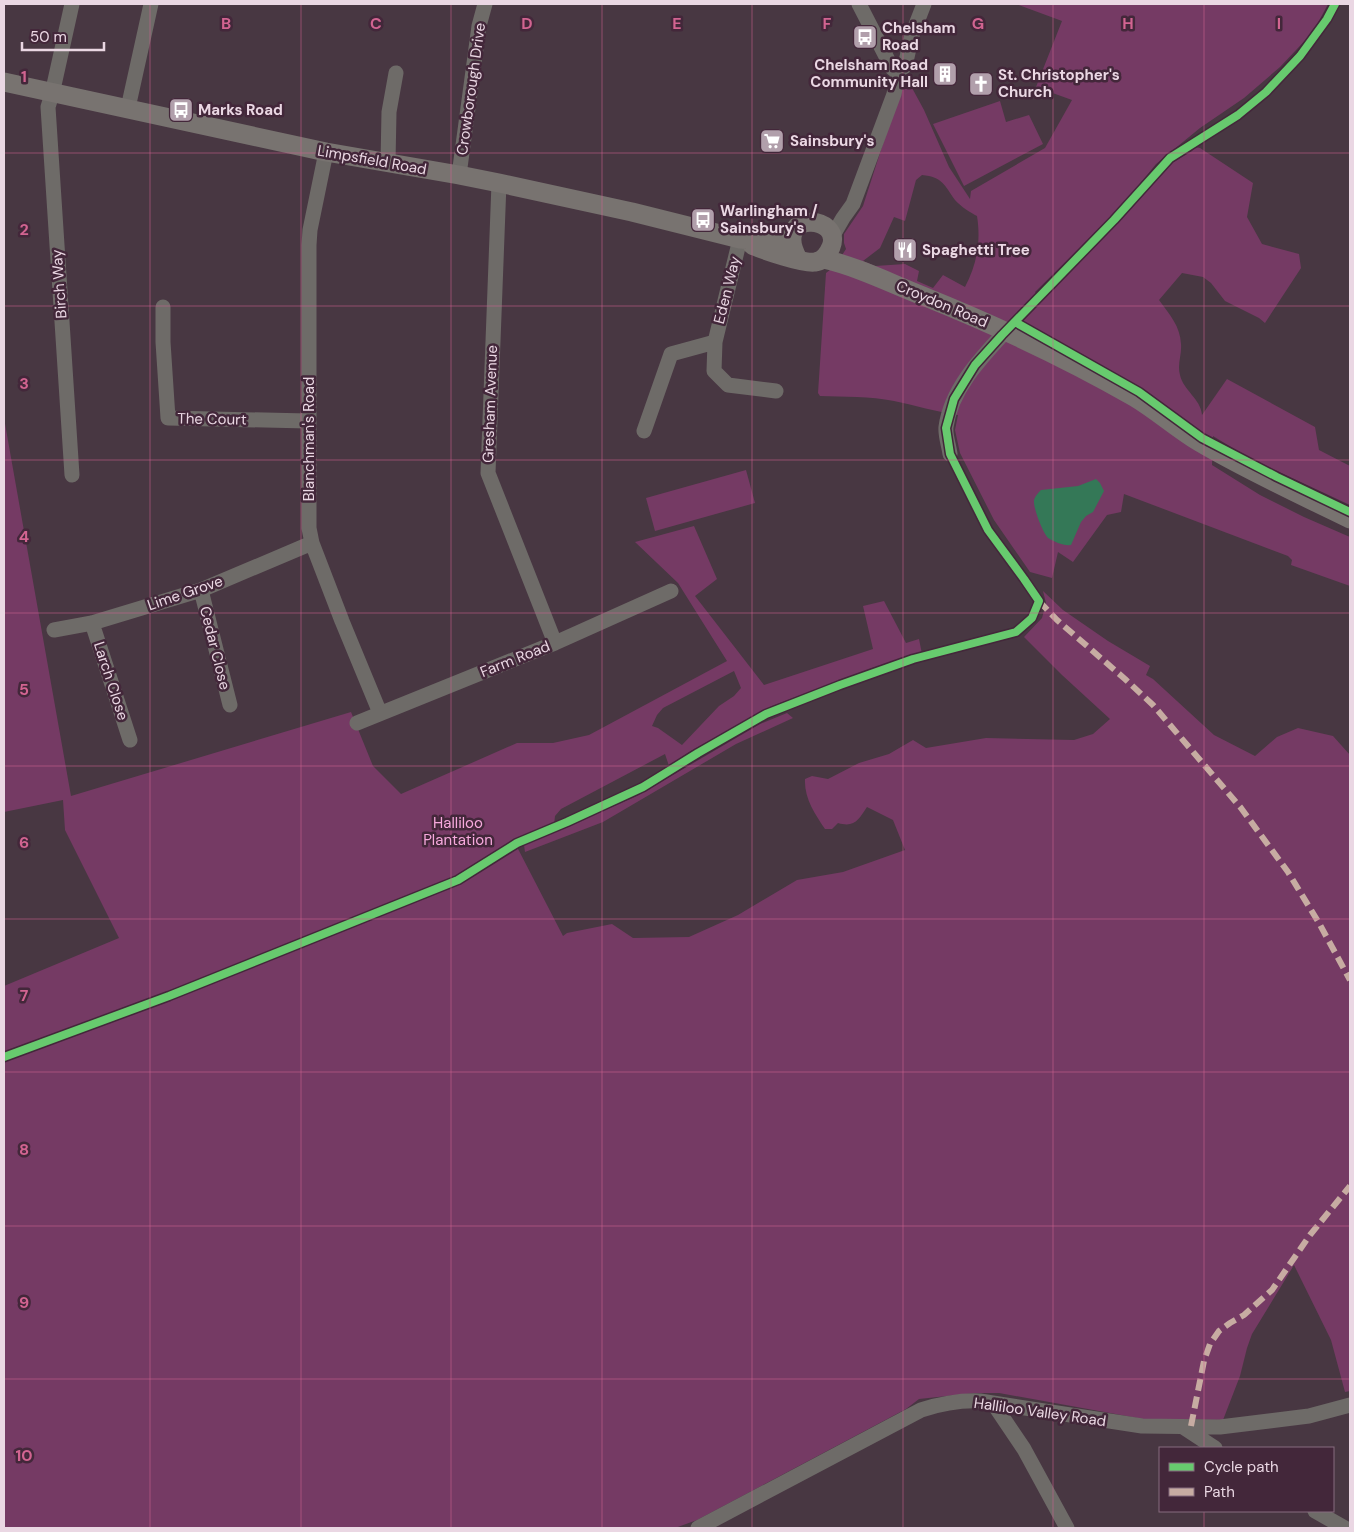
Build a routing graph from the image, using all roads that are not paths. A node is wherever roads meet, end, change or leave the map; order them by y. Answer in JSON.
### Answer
{"nodes":[{"id":1,"x":72,"y":4,"type":"edge"},
{"id":2,"x":151,"y":4,"type":"edge"},
{"id":3,"x":484,"y":4,"type":"edge"},
{"id":4,"x":859,"y":4,"type":"edge"},
{"id":5,"x":924,"y":4,"type":"edge"},
{"id":6,"x":396,"y":73,"type":"dead end"},
{"id":7,"x":898,"y":73,"type":"junction"},
{"id":8,"x":4,"y":82,"type":"edge"},
{"id":9,"x":52,"y":94,"type":"junction"},
{"id":10,"x":128,"y":108,"type":"junction"},
{"id":11,"x":326,"y":152,"type":"junction"},
{"id":12,"x":388,"y":162,"type":"junction"},
{"id":13,"x":459,"y":175,"type":"junction"},
{"id":14,"x":499,"y":183,"type":"junction"},
{"id":15,"x":791,"y":237,"type":"junction"},
{"id":16,"x":740,"y":239,"type":"junction"},
{"id":17,"x":827,"y":242,"type":"junction"},
{"id":18,"x":798,"y":259,"type":"junction"},
{"id":19,"x":163,"y":307,"type":"dead end"},
{"id":20,"x":1006,"y":331,"type":"junction"},
{"id":21,"x":715,"y":342,"type":"junction"},
{"id":22,"x":776,"y":391,"type":"dead end"},
{"id":23,"x":308,"y":421,"type":"junction"},
{"id":24,"x":644,"y":431,"type":"dead end"},
{"id":25,"x":950,"y":454,"type":"dead end"},
{"id":26,"x":72,"y":475,"type":"dead end"},
{"id":27,"x":1350,"y":519,"type":"edge"},
{"id":28,"x":312,"y":543,"type":"junction"},
{"id":29,"x":201,"y":590,"type":"junction"},
{"id":30,"x":671,"y":591,"type":"dead end"},
{"id":31,"x":92,"y":623,"type":"junction"},
{"id":32,"x":54,"y":630,"type":"dead end"},
{"id":33,"x":555,"y":643,"type":"junction"},
{"id":34,"x":230,"y":705,"type":"dead end"},
{"id":35,"x":380,"y":713,"type":"junction"},
{"id":36,"x":357,"y":723,"type":"dead end"},
{"id":37,"x":130,"y":740,"type":"dead end"},
{"id":38,"x":993,"y":1403,"type":"junction"},
{"id":39,"x":1350,"y":1405,"type":"edge"},
{"id":40,"x":1183,"y":1426,"type":"junction"},
{"id":41,"x":1214,"y":1447,"type":"edge"},
{"id":42,"x":1317,"y":1512,"type":"edge"},
{"id":43,"x":698,"y":1528,"type":"edge"},
{"id":44,"x":1067,"y":1528,"type":"edge"},
{"id":45,"x":1345,"y":1528,"type":"edge"}],
"edges":[{"from":1,"to":9,"type":"street","name":"Birch Way"},
{"from":2,"to":10,"type":"street"},
{"from":3,"to":13,"type":"street","name":"Crowborough Drive"},
{"from":4,"to":7,"type":"street"},
{"from":5,"to":7,"type":"street"},
{"from":6,"to":12,"type":"street"},
{"from":7,"to":17,"type":"street"},
{"from":8,"to":9,"type":"main road","name":"Limpsfield Road"},
{"from":9,"to":10,"type":"main road","name":"Limpsfield Road"},
{"from":9,"to":26,"type":"street","name":"Birch Way"},
{"from":10,"to":11,"type":"main road","name":"Limpsfield Road"},
{"from":11,"to":12,"type":"main road","name":"Limpsfield Road"},
{"from":11,"to":23,"type":"street","name":"Blanchman's Road"},
{"from":12,"to":13,"type":"main road","name":"Limpsfield Road"},
{"from":13,"to":14,"type":"main road","name":"Limpsfield Road"},
{"from":14,"to":16,"type":"main road","name":"Limpsfield Road"},
{"from":14,"to":33,"type":"street","name":"Gresham Avenue"},
{"from":15,"to":16,"type":"main road","name":"Limpsfield Road"},
{"from":15,"to":17,"type":"main road"},
{"from":15,"to":18,"type":"main road"},
{"from":16,"to":18,"type":"main road","name":"Limpsfield Road"},
{"from":16,"to":21,"type":"street","name":"Eden Way"},
{"from":17,"to":18,"type":"main road"},
{"from":17,"to":20,"type":"main road","name":"Croydon Road"},
{"from":19,"to":23,"type":"street","name":"The Court"},
{"from":20,"to":25,"type":"street"},
{"from":20,"to":27,"type":"main road","name":"Croydon Road"},
{"from":21,"to":22,"type":"street","name":"Eden Way"},
{"from":21,"to":24,"type":"street","name":"Eden Way"},
{"from":23,"to":28,"type":"street","name":"Blanchman's Road"},
{"from":28,"to":29,"type":"street","name":"Lime Grove"},
{"from":28,"to":35,"type":"street","name":"Blanchman's Road"},
{"from":29,"to":31,"type":"street","name":"Lime Grove"},
{"from":29,"to":34,"type":"street","name":"Cedar Close"},
{"from":30,"to":33,"type":"street","name":"Farm Road"},
{"from":31,"to":32,"type":"street","name":"Lime Grove"},
{"from":31,"to":37,"type":"street","name":"Larch Close"},
{"from":33,"to":35,"type":"street","name":"Farm Road"},
{"from":35,"to":36,"type":"street","name":"Farm Road"},
{"from":38,"to":40,"type":"street","name":"Halliloo Valley Road"},
{"from":38,"to":43,"type":"street","name":"Halliloo Valley Road"},
{"from":38,"to":44,"type":"street"},
{"from":39,"to":40,"type":"street","name":"Halliloo Valley Road"},
{"from":40,"to":41,"type":"street"},
{"from":42,"to":45,"type":"street"}]}
